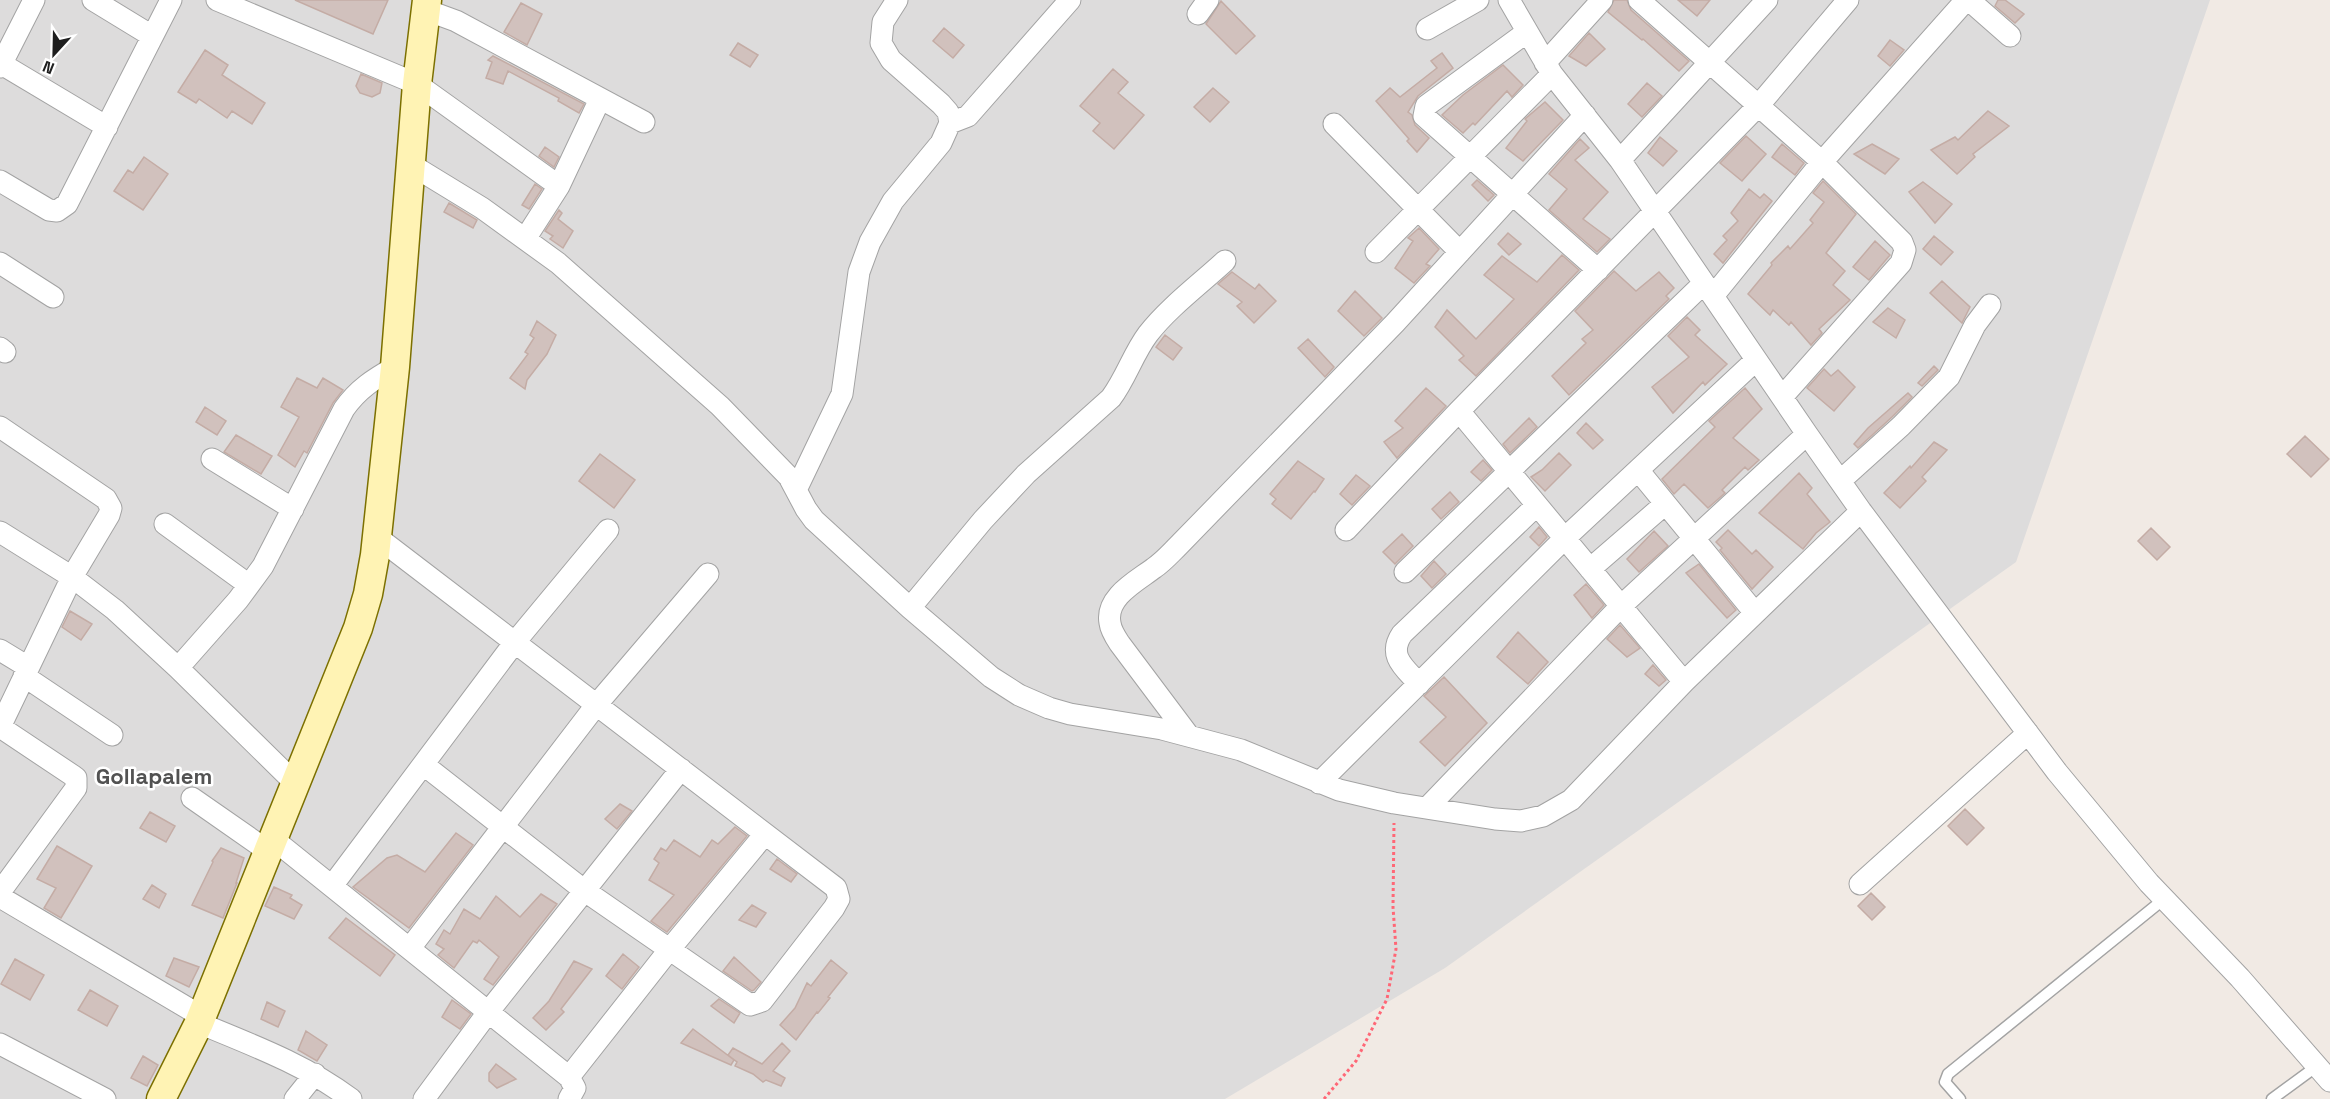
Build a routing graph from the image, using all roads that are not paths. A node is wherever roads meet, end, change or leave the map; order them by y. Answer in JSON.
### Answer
{"nodes":[{"id":1,"x":34,"y":0,"type":"edge"},
{"id":2,"x":93,"y":0,"type":"edge"},
{"id":3,"x":171,"y":0,"type":"edge"},
{"id":4,"x":217,"y":0,"type":"edge"},
{"id":5,"x":897,"y":0,"type":"edge"},
{"id":6,"x":1070,"y":0,"type":"edge"},
{"id":7,"x":1478,"y":0,"type":"edge"},
{"id":8,"x":1509,"y":0,"type":"edge"},
{"id":9,"x":1602,"y":0,"type":"edge"},
{"id":10,"x":1639,"y":0,"type":"edge"},
{"id":11,"x":1767,"y":0,"type":"edge"},
{"id":12,"x":1848,"y":0,"type":"edge"},
{"id":13,"x":1967,"y":0,"type":"edge"},
{"id":14,"x":427,"y":5,"type":"edge"},
{"id":15,"x":1427,"y":29,"type":"dead end"},
{"id":16,"x":1527,"y":32,"type":"junction"},
{"id":17,"x":152,"y":36,"type":"junction"},
{"id":18,"x":2010,"y":36,"type":"dead end"},
{"id":19,"x":1710,"y":61,"type":"junction"},
{"id":20,"x":1,"y":65,"type":"edge"},
{"id":21,"x":1548,"y":68,"type":"junction"},
{"id":22,"x":417,"y":84,"type":"junction"},
{"id":23,"x":600,"y":99,"type":"junction"},
{"id":24,"x":1759,"y":105,"type":"junction"},
{"id":25,"x":1585,"y":115,"type":"junction"},
{"id":26,"x":644,"y":122,"type":"dead end"},
{"id":27,"x":950,"y":123,"type":"junction"},
{"id":28,"x":1334,"y":124,"type":"dead end"},
{"id":29,"x":107,"y":127,"type":"junction"},
{"id":30,"x":1469,"y":157,"type":"junction"},
{"id":31,"x":1620,"y":160,"type":"junction"},
{"id":32,"x":1822,"y":162,"type":"junction"},
{"id":33,"x":410,"y":164,"type":"junction"},
{"id":34,"x":0,"y":181,"type":"edge"},
{"id":35,"x":559,"y":186,"type":"junction"},
{"id":36,"x":1512,"y":195,"type":"junction"},
{"id":37,"x":1416,"y":209,"type":"junction"},
{"id":38,"x":1655,"y":212,"type":"junction"},
{"id":39,"x":525,"y":239,"type":"junction"},
{"id":40,"x":1376,"y":252,"type":"dead end"},
{"id":41,"x":1460,"y":252,"type":"junction"},
{"id":42,"x":1225,"y":261,"type":"dead end"},
{"id":43,"x":0,"y":264,"type":"edge"},
{"id":44,"x":1598,"y":270,"type":"junction"},
{"id":45,"x":1708,"y":290,"type":"junction"},
{"id":46,"x":53,"y":297,"type":"dead end"},
{"id":47,"x":1990,"y":305,"type":"dead end"},
{"id":48,"x":1756,"y":360,"type":"junction"},
{"id":49,"x":395,"y":367,"type":"junction"},
{"id":50,"x":1782,"y":397,"type":"junction"},
{"id":51,"x":1459,"y":411,"type":"junction"},
{"id":52,"x":0,"y":426,"type":"edge"},
{"id":53,"x":1807,"y":434,"type":"junction"},
{"id":54,"x":212,"y":459,"type":"dead end"},
{"id":55,"x":1509,"y":470,"type":"junction"},
{"id":56,"x":1638,"y":470,"type":"junction"},
{"id":57,"x":1840,"y":481,"type":"junction"},
{"id":58,"x":796,"y":490,"type":"junction"},
{"id":59,"x":1665,"y":504,"type":"junction"},
{"id":60,"x":1538,"y":505,"type":"junction"},
{"id":61,"x":293,"y":509,"type":"junction"},
{"id":62,"x":1861,"y":510,"type":"junction"},
{"id":63,"x":165,"y":524,"type":"dead end"},
{"id":64,"x":608,"y":530,"type":"dead end"},
{"id":65,"x":1346,"y":530,"type":"dead end"},
{"id":66,"x":0,"y":532,"type":"edge"},
{"id":67,"x":377,"y":537,"type":"junction"},
{"id":68,"x":1565,"y":538,"type":"junction"},
{"id":69,"x":1694,"y":540,"type":"junction"},
{"id":70,"x":1590,"y":569,"type":"junction"},
{"id":71,"x":1405,"y":572,"type":"dead end"},
{"id":72,"x":708,"y":574,"type":"dead end"},
{"id":73,"x":72,"y":577,"type":"junction"},
{"id":74,"x":249,"y":585,"type":"junction"},
{"id":75,"x":1620,"y":607,"type":"junction"},
{"id":76,"x":910,"y":608,"type":"junction"},
{"id":77,"x":1755,"y":613,"type":"junction"},
{"id":78,"x":515,"y":642,"type":"junction"},
{"id":79,"x":0,"y":650,"type":"edge"},
{"id":80,"x":178,"y":668,"type":"junction"},
{"id":81,"x":26,"y":672,"type":"junction"},
{"id":82,"x":1684,"y":682,"type":"junction"},
{"id":83,"x":1419,"y":684,"type":"junction"},
{"id":84,"x":597,"y":704,"type":"junction"},
{"id":85,"x":0,"y":727,"type":"edge"},
{"id":86,"x":2028,"y":733,"type":"junction"},
{"id":87,"x":112,"y":735,"type":"dead end"},
{"id":88,"x":1190,"y":736,"type":"junction"},
{"id":89,"x":424,"y":765,"type":"junction"},
{"id":90,"x":681,"y":770,"type":"junction"},
{"id":91,"x":295,"y":783,"type":"junction"},
{"id":92,"x":1319,"y":783,"type":"junction"},
{"id":93,"x":192,"y":798,"type":"dead end"},
{"id":94,"x":1427,"y":808,"type":"junction"},
{"id":95,"x":504,"y":827,"type":"junction"},
{"id":96,"x":765,"y":834,"type":"junction"},
{"id":97,"x":270,"y":845,"type":"junction"},
{"id":98,"x":1860,"y":884,"type":"dead end"},
{"id":99,"x":332,"y":886,"type":"junction"},
{"id":100,"x":585,"y":891,"type":"junction"},
{"id":101,"x":0,"y":894,"type":"edge"},
{"id":102,"x":2164,"y":899,"type":"junction"},
{"id":103,"x":410,"y":948,"type":"junction"},
{"id":104,"x":669,"y":950,"type":"junction"},
{"id":105,"x":489,"y":1011,"type":"junction"},
{"id":106,"x":200,"y":1020,"type":"junction"},
{"id":107,"x":0,"y":1044,"type":"edge"},
{"id":108,"x":2323,"y":1073,"type":"edge"},
{"id":109,"x":315,"y":1074,"type":"junction"},
{"id":110,"x":570,"y":1077,"type":"junction"},
{"id":111,"x":105,"y":1099,"type":"edge"},
{"id":112,"x":162,"y":1099,"type":"edge"},
{"id":113,"x":295,"y":1099,"type":"edge"},
{"id":114,"x":351,"y":1099,"type":"edge"},
{"id":115,"x":424,"y":1099,"type":"edge"},
{"id":116,"x":568,"y":1099,"type":"edge"},
{"id":117,"x":1960,"y":1099,"type":"edge"},
{"id":118,"x":2272,"y":1099,"type":"edge"}],
"edges":[{"from":1,"to":20,"type":"street"},
{"from":2,"to":17,"type":"street"},
{"from":3,"to":17,"type":"street"},
{"from":4,"to":22,"type":"street"},
{"from":5,"to":27,"type":"street"},
{"from":6,"to":27,"type":"street"},
{"from":7,"to":15,"type":"street"},
{"from":8,"to":16,"type":"street"},
{"from":9,"to":21,"type":"street"},
{"from":10,"to":19,"type":"street"},
{"from":11,"to":19,"type":"street"},
{"from":12,"to":24,"type":"street"},
{"from":13,"to":18,"type":"street"},
{"from":13,"to":32,"type":"street"},
{"from":14,"to":22,"type":"main road"},
{"from":14,"to":23,"type":"street"},
{"from":16,"to":21,"type":"street"},
{"from":16,"to":30,"type":"street"},
{"from":17,"to":29,"type":"street"},
{"from":19,"to":24,"type":"street"},
{"from":19,"to":31,"type":"street"},
{"from":20,"to":29,"type":"street"},
{"from":21,"to":25,"type":"street"},
{"from":21,"to":30,"type":"street"},
{"from":22,"to":33,"type":"main road"},
{"from":22,"to":35,"type":"street"},
{"from":23,"to":26,"type":"street"},
{"from":23,"to":35,"type":"street"},
{"from":24,"to":32,"type":"street"},
{"from":24,"to":38,"type":"street"},
{"from":25,"to":31,"type":"street"},
{"from":25,"to":36,"type":"street"},
{"from":27,"to":58,"type":"street"},
{"from":28,"to":37,"type":"street"},
{"from":29,"to":34,"type":"street"},
{"from":30,"to":36,"type":"street"},
{"from":30,"to":37,"type":"street"},
{"from":31,"to":38,"type":"street"},
{"from":32,"to":45,"type":"street"},
{"from":32,"to":50,"type":"street"},
{"from":33,"to":39,"type":"street"},
{"from":33,"to":49,"type":"main road"},
{"from":35,"to":39,"type":"street"},
{"from":36,"to":41,"type":"street"},
{"from":36,"to":44,"type":"street"},
{"from":37,"to":40,"type":"street"},
{"from":37,"to":41,"type":"street"},
{"from":38,"to":44,"type":"street"},
{"from":38,"to":45,"type":"street"},
{"from":39,"to":58,"type":"street"},
{"from":41,"to":88,"type":"street"},
{"from":42,"to":76,"type":"street"},
{"from":43,"to":46,"type":"street"},
{"from":44,"to":51,"type":"street"},
{"from":45,"to":48,"type":"street"},
{"from":45,"to":55,"type":"street"},
{"from":47,"to":57,"type":"street"},
{"from":48,"to":50,"type":"street"},
{"from":48,"to":56,"type":"street"},
{"from":49,"to":61,"type":"street"},
{"from":49,"to":67,"type":"main road"},
{"from":50,"to":53,"type":"street"},
{"from":51,"to":55,"type":"street"},
{"from":51,"to":65,"type":"street"},
{"from":52,"to":73,"type":"street"},
{"from":53,"to":57,"type":"street"},
{"from":53,"to":69,"type":"street"},
{"from":54,"to":61,"type":"street"},
{"from":55,"to":60,"type":"street"},
{"from":55,"to":71,"type":"street"},
{"from":56,"to":59,"type":"street"},
{"from":56,"to":68,"type":"street"},
{"from":57,"to":62,"type":"street"},
{"from":58,"to":76,"type":"street"},
{"from":59,"to":69,"type":"street"},
{"from":59,"to":70,"type":"street"},
{"from":60,"to":68,"type":"street"},
{"from":60,"to":83,"type":"street"},
{"from":61,"to":74,"type":"street"},
{"from":62,"to":77,"type":"street"},
{"from":62,"to":86,"type":"street"},
{"from":63,"to":74,"type":"street"},
{"from":64,"to":78,"type":"street"},
{"from":66,"to":73,"type":"street"},
{"from":67,"to":78,"type":"street"},
{"from":67,"to":91,"type":"main road"},
{"from":68,"to":70,"type":"street"},
{"from":68,"to":83,"type":"street"},
{"from":69,"to":75,"type":"street"},
{"from":69,"to":77,"type":"street"},
{"from":70,"to":75,"type":"street"},
{"from":72,"to":84,"type":"street"},
{"from":73,"to":80,"type":"street"},
{"from":73,"to":81,"type":"street"},
{"from":74,"to":80,"type":"street"},
{"from":75,"to":82,"type":"street"},
{"from":75,"to":94,"type":"street"},
{"from":76,"to":88,"type":"street"},
{"from":77,"to":82,"type":"street"},
{"from":78,"to":84,"type":"street"},
{"from":78,"to":89,"type":"street"},
{"from":79,"to":81,"type":"street"},
{"from":80,"to":91,"type":"street"},
{"from":81,"to":85,"type":"street"},
{"from":81,"to":87,"type":"street"},
{"from":82,"to":94,"type":"street"},
{"from":83,"to":92,"type":"street"},
{"from":84,"to":90,"type":"street"},
{"from":84,"to":95,"type":"street"},
{"from":85,"to":101,"type":"street"},
{"from":86,"to":98,"type":"street"},
{"from":86,"to":102,"type":"street"},
{"from":88,"to":92,"type":"street"},
{"from":89,"to":95,"type":"street"},
{"from":89,"to":99,"type":"street"},
{"from":90,"to":96,"type":"street"},
{"from":90,"to":100,"type":"street"},
{"from":91,"to":97,"type":"main road"},
{"from":92,"to":94,"type":"street"},
{"from":93,"to":97,"type":"street"},
{"from":95,"to":100,"type":"street"},
{"from":95,"to":103,"type":"street"},
{"from":96,"to":104,"type":"street"},
{"from":96,"to":104,"type":"street"},
{"from":97,"to":99,"type":"street"},
{"from":97,"to":106,"type":"main road"},
{"from":99,"to":103,"type":"street"},
{"from":100,"to":104,"type":"street"},
{"from":100,"to":105,"type":"street"},
{"from":101,"to":106,"type":"street"},
{"from":102,"to":108,"type":"street"},
{"from":102,"to":117,"type":"lane"},
{"from":103,"to":105,"type":"street"},
{"from":104,"to":110,"type":"street"},
{"from":105,"to":110,"type":"street"},
{"from":105,"to":115,"type":"street"},
{"from":106,"to":109,"type":"street"},
{"from":106,"to":112,"type":"main road"},
{"from":107,"to":111,"type":"street"},
{"from":108,"to":118,"type":"lane"},
{"from":109,"to":113,"type":"street"},
{"from":109,"to":114,"type":"street"},
{"from":110,"to":116,"type":"street"}]}
